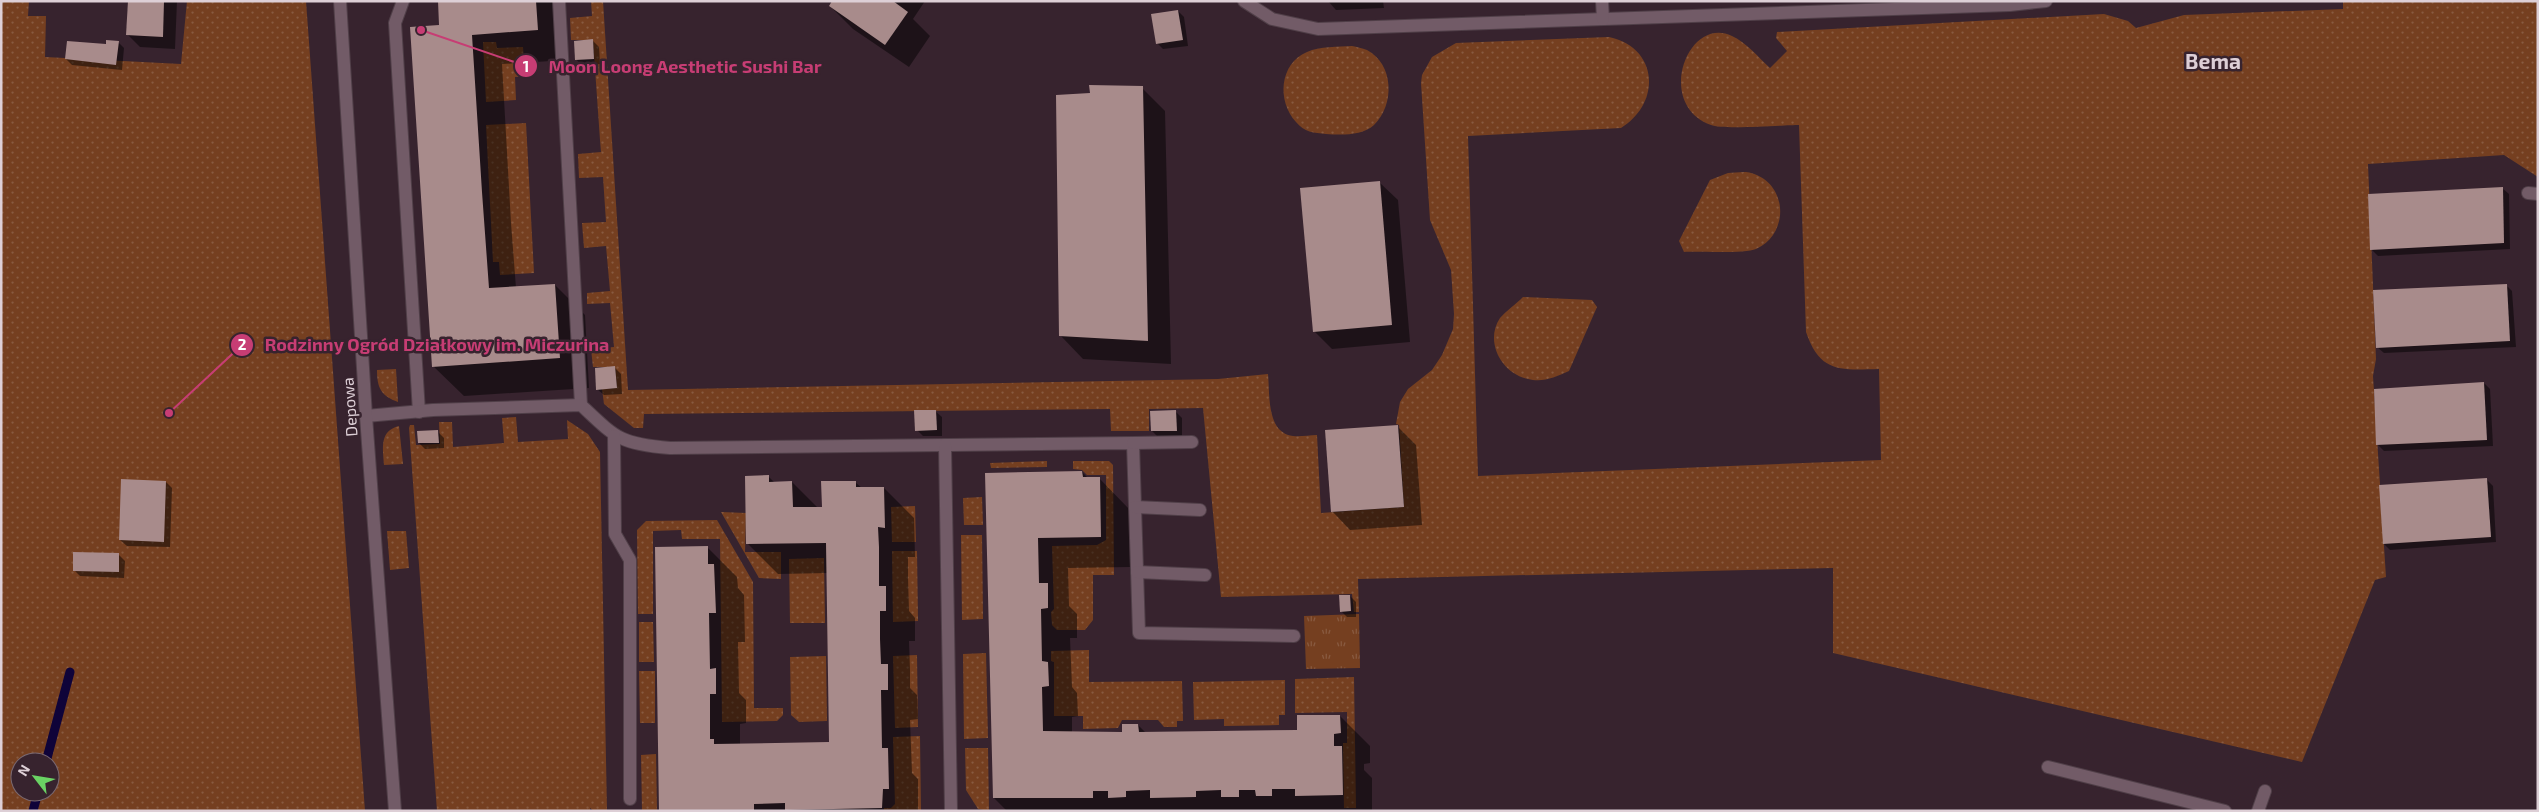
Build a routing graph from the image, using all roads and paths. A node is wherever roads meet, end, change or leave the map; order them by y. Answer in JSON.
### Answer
{"nodes":[{"id":1,"x":340,"y":1,"type":"edge"},
{"id":2,"x":403,"y":1,"type":"edge"},
{"id":3,"x":559,"y":1,"type":"edge"},
{"id":4,"x":1244,"y":1,"type":"edge"},
{"id":5,"x":1602,"y":1,"type":"edge"},
{"id":6,"x":2046,"y":1,"type":"edge"},
{"id":7,"x":1840,"y":6,"type":"edge"},
{"id":8,"x":1603,"y":19,"type":"junction"},
{"id":9,"x":581,"y":404,"type":"junction"},
{"id":10,"x":419,"y":412,"type":"junction"},
{"id":11,"x":366,"y":416,"type":"junction"},
{"id":12,"x":614,"y":436,"type":"junction"},
{"id":13,"x":1192,"y":442,"type":"dead end"},
{"id":14,"x":1133,"y":443,"type":"junction"},
{"id":15,"x":945,"y":444,"type":"junction"},
{"id":16,"x":1135,"y":507,"type":"junction"},
{"id":17,"x":1200,"y":510,"type":"dead end"},
{"id":18,"x":1137,"y":572,"type":"junction"},
{"id":19,"x":1205,"y":575,"type":"dead end"},
{"id":20,"x":1294,"y":636,"type":"dead end"},
{"id":21,"x":2048,"y":767,"type":"dead end"},
{"id":22,"x":2265,"y":791,"type":"dead end"},
{"id":23,"x":630,"y":800,"type":"dead end"},
{"id":24,"x":395,"y":811,"type":"edge"},
{"id":25,"x":951,"y":811,"type":"edge"},
{"id":26,"x":2225,"y":811,"type":"edge"},
{"id":27,"x":2258,"y":811,"type":"edge"}],
"edges":[{"from":1,"to":11,"type":"street","name":"Depowa"},
{"from":2,"to":10,"type":"street"},
{"from":3,"to":9,"type":"street"},
{"from":4,"to":8,"type":"street"},
{"from":5,"to":8,"type":"street"},
{"from":6,"to":7,"type":"street"},
{"from":7,"to":8,"type":"street"},
{"from":9,"to":10,"type":"street"},
{"from":9,"to":12,"type":"street"},
{"from":10,"to":11,"type":"street"},
{"from":11,"to":24,"type":"street","name":"Depowa"},
{"from":12,"to":15,"type":"street"},
{"from":12,"to":23,"type":"street"},
{"from":13,"to":14,"type":"street"},
{"from":14,"to":15,"type":"street"},
{"from":14,"to":16,"type":"street"},
{"from":15,"to":25,"type":"street"},
{"from":16,"to":17,"type":"street"},
{"from":16,"to":18,"type":"street"},
{"from":18,"to":19,"type":"street"},
{"from":18,"to":20,"type":"street"},
{"from":21,"to":26,"type":"street"},
{"from":22,"to":27,"type":"street"}]}
